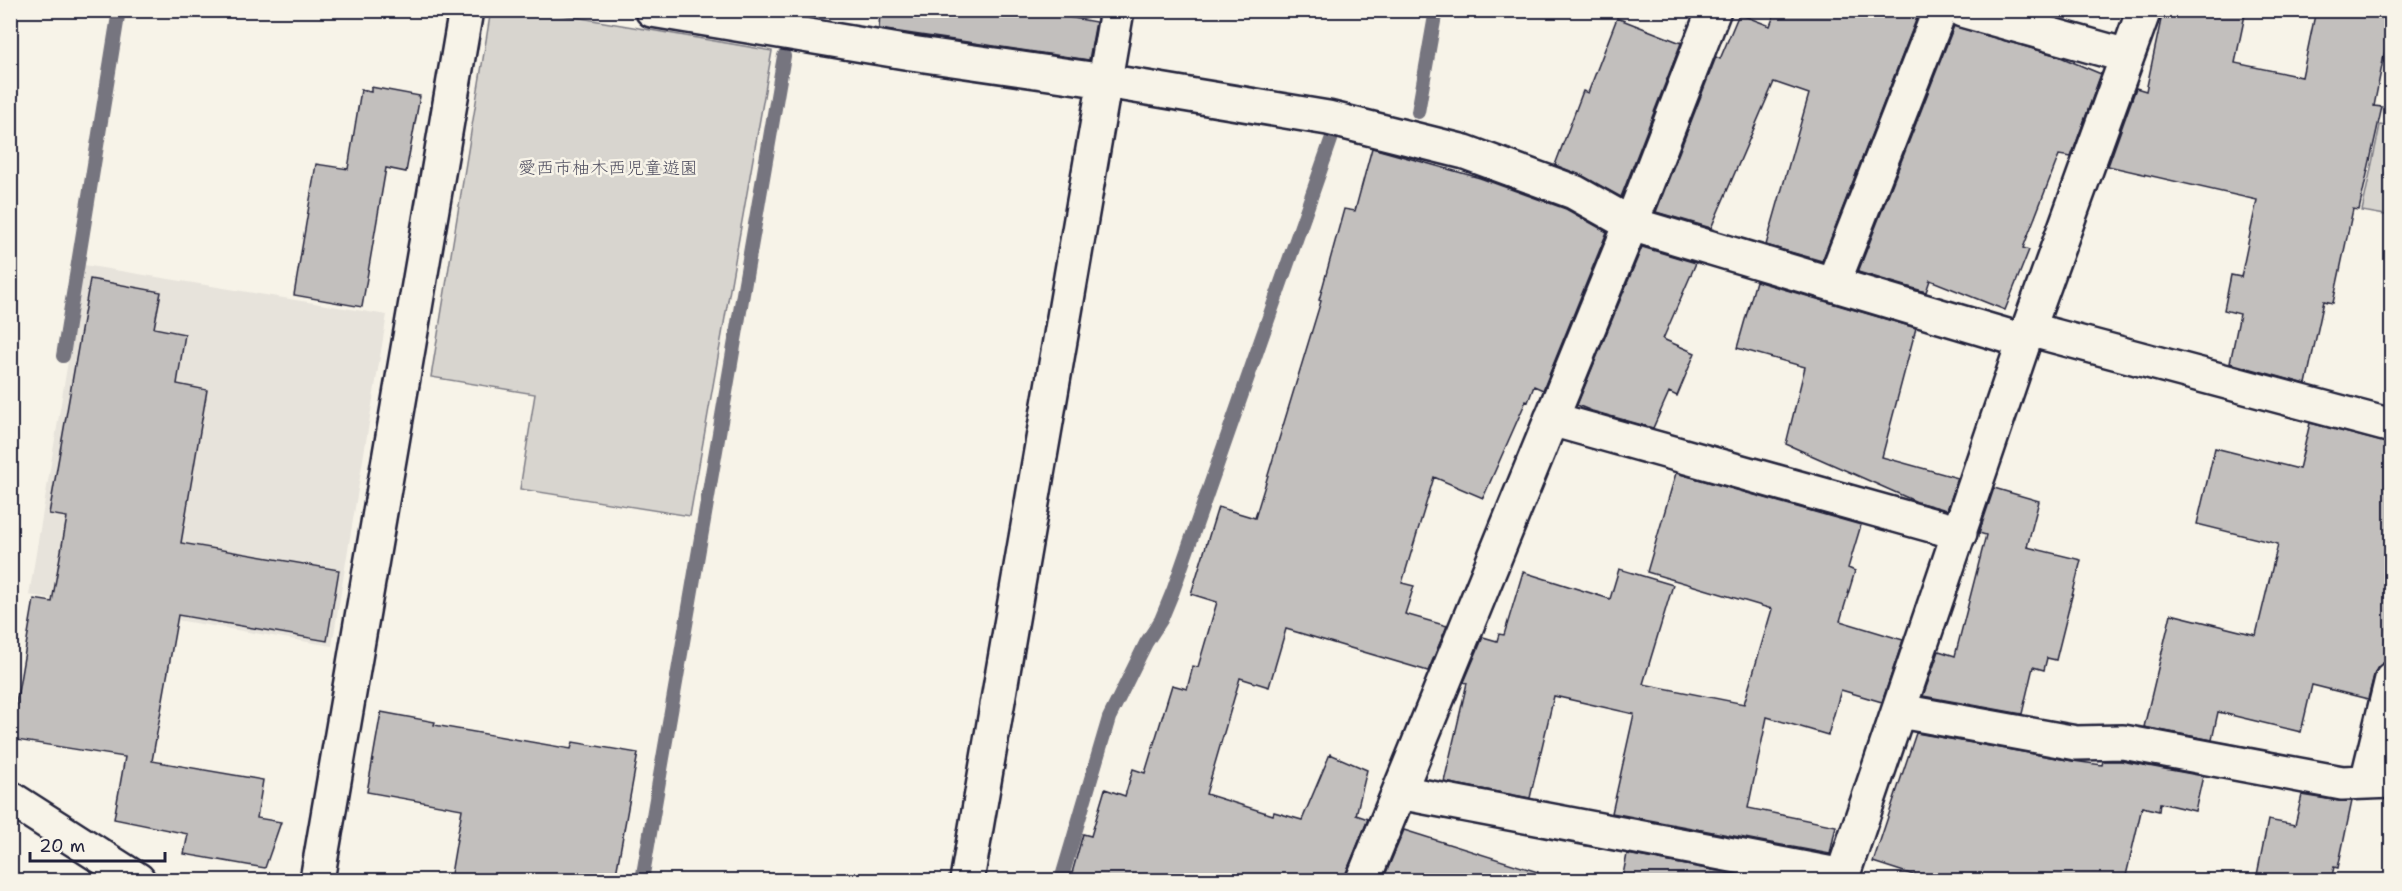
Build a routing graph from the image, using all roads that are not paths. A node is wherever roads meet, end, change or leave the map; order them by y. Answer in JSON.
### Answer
{"nodes":[{"id":1,"x":466,"y":10,"type":"edge"},
{"id":2,"x":652,"y":10,"type":"edge"},
{"id":3,"x":1117,"y":10,"type":"edge"},
{"id":4,"x":1714,"y":10,"type":"edge"},
{"id":5,"x":1940,"y":10,"type":"edge"},
{"id":6,"x":1962,"y":10,"type":"edge"},
{"id":7,"x":2144,"y":10,"type":"edge"},
{"id":8,"x":2127,"y":56,"type":"junction"},
{"id":9,"x":1105,"y":81,"type":"junction"},
{"id":10,"x":1631,"y":224,"type":"junction"},
{"id":11,"x":1833,"y":284,"type":"junction"},
{"id":12,"x":2026,"y":335,"type":"junction"},
{"id":13,"x":1551,"y":419,"type":"junction"},
{"id":14,"x":2391,"y":426,"type":"edge"},
{"id":15,"x":1960,"y":533,"type":"junction"},
{"id":16,"x":2391,"y":679,"type":"edge"},
{"id":17,"x":1900,"y":711,"type":"junction"},
{"id":18,"x":2379,"y":782,"type":"edge"},
{"id":19,"x":1399,"y":792,"type":"junction"},
{"id":20,"x":10,"y":798,"type":"edge"},
{"id":21,"x":1842,"y":878,"type":"edge"},
{"id":22,"x":138,"y":880,"type":"edge"},
{"id":23,"x":317,"y":880,"type":"edge"},
{"id":24,"x":967,"y":880,"type":"edge"},
{"id":25,"x":1363,"y":880,"type":"edge"}],
"edges":[{"from":1,"to":23,"type":"street"},
{"from":2,"to":9,"type":"street"},
{"from":3,"to":9,"type":"street"},
{"from":4,"to":10,"type":"street"},
{"from":5,"to":11,"type":"street"},
{"from":6,"to":8,"type":"street"},
{"from":7,"to":8,"type":"street"},
{"from":8,"to":12,"type":"street"},
{"from":9,"to":10,"type":"street"},
{"from":9,"to":24,"type":"street"},
{"from":10,"to":11,"type":"street"},
{"from":10,"to":13,"type":"street"},
{"from":11,"to":12,"type":"street"},
{"from":12,"to":14,"type":"street"},
{"from":12,"to":15,"type":"street"},
{"from":13,"to":15,"type":"street"},
{"from":13,"to":19,"type":"street"},
{"from":15,"to":17,"type":"street"},
{"from":16,"to":18,"type":"street"},
{"from":17,"to":18,"type":"street"},
{"from":17,"to":21,"type":"street"},
{"from":19,"to":21,"type":"street"},
{"from":19,"to":25,"type":"street"},
{"from":20,"to":22,"type":"street"}]}
